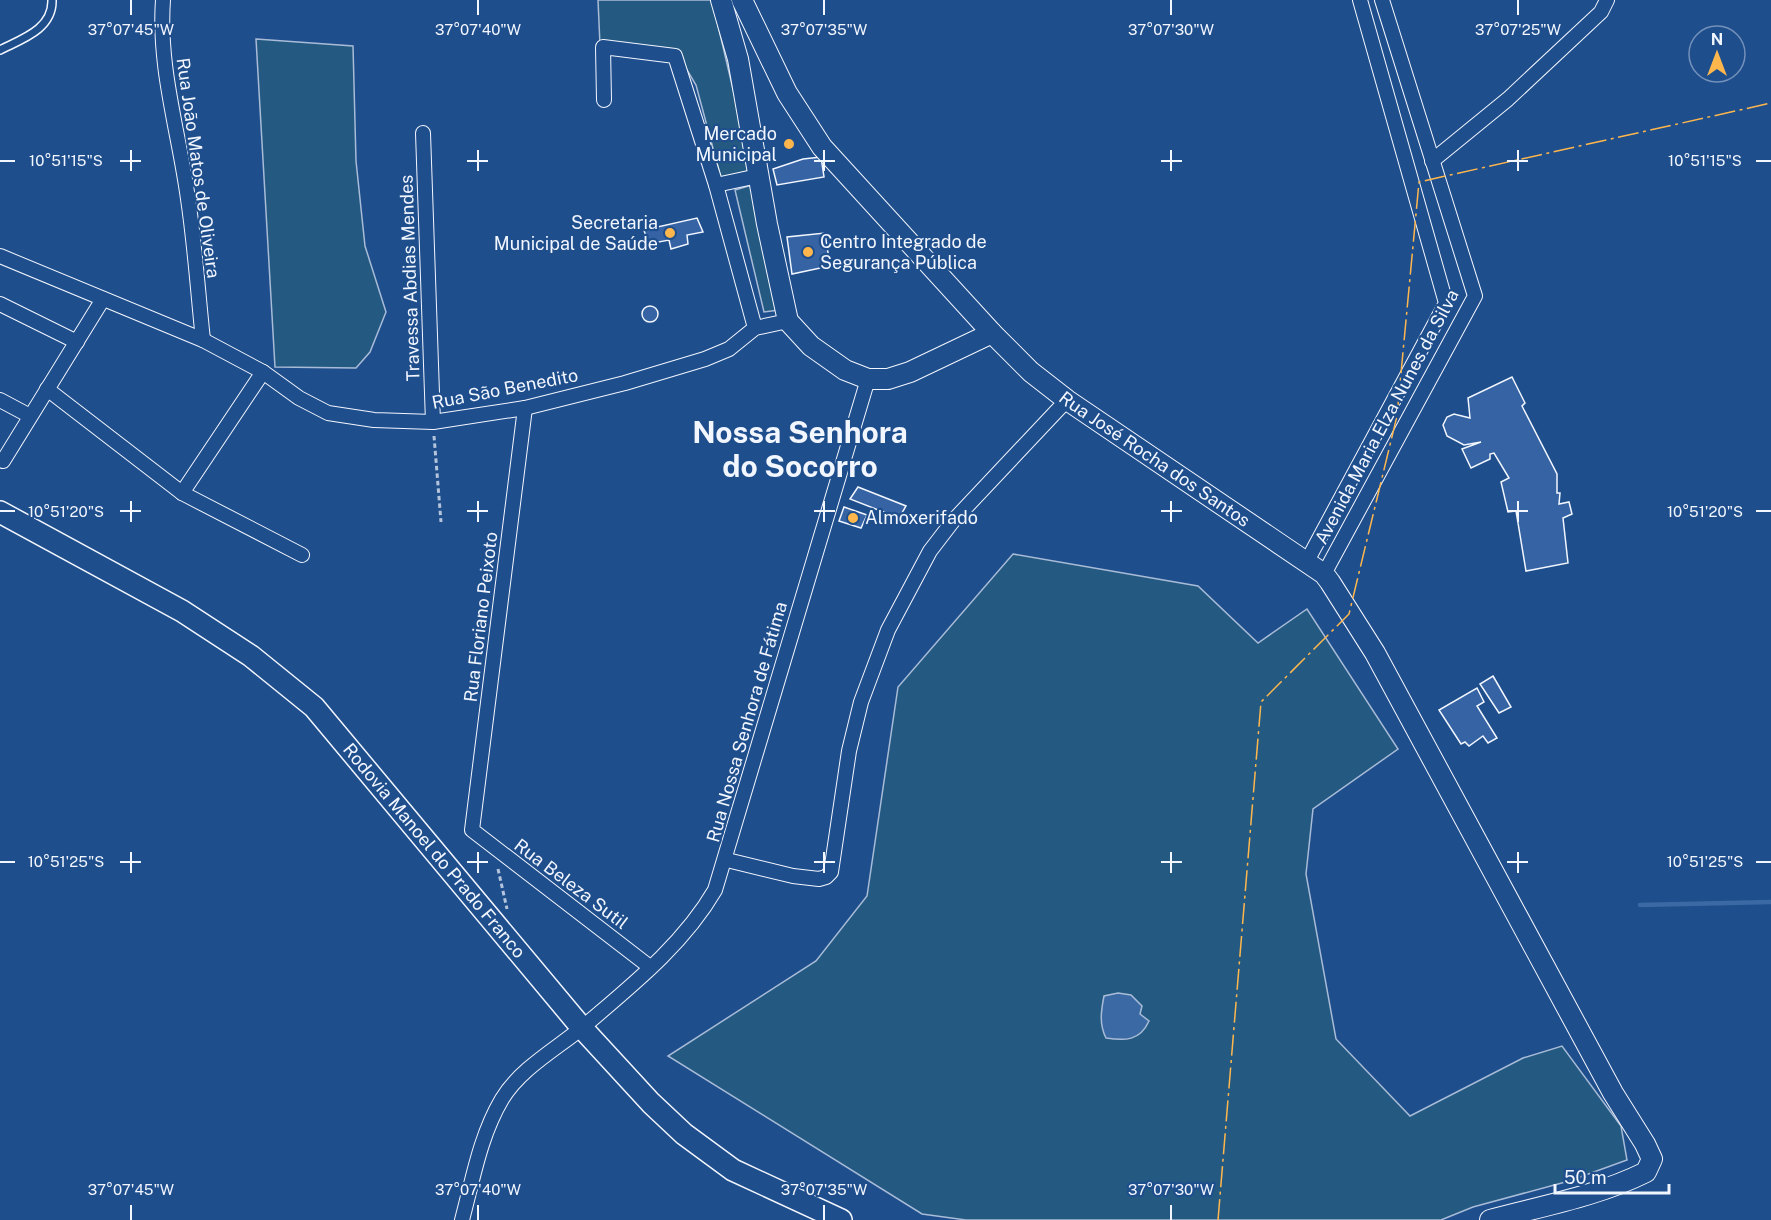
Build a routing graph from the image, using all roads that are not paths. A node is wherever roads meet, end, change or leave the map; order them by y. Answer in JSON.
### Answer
{"nodes":[{"id":1,"x":52,"y":0,"type":"edge"},
{"id":2,"x":163,"y":0,"type":"edge"},
{"id":3,"x":721,"y":0,"type":"edge"},
{"id":4,"x":742,"y":0,"type":"edge"},
{"id":5,"x":1360,"y":0,"type":"edge"},
{"id":6,"x":1382,"y":0,"type":"edge"},
{"id":7,"x":1607,"y":0,"type":"edge"},
{"id":8,"x":0,"y":50,"type":"edge"},
{"id":9,"x":604,"y":100,"type":"dead end"},
{"id":10,"x":423,"y":133,"type":"dead end"},
{"id":11,"x":1432,"y":162,"type":"junction"},
{"id":12,"x":758,"y":176,"type":"junction"},
{"id":13,"x":716,"y":186,"type":"junction"},
{"id":14,"x":0,"y":256,"type":"edge"},
{"id":15,"x":103,"y":299,"type":"junction"},
{"id":16,"x":0,"y":304,"type":"edge"},
{"id":17,"x":788,"y":321,"type":"junction"},
{"id":18,"x":755,"y":328,"type":"junction"},
{"id":19,"x":992,"y":333,"type":"junction"},
{"id":20,"x":203,"y":340,"type":"junction"},
{"id":21,"x":77,"y":342,"type":"junction"},
{"id":22,"x":263,"y":372,"type":"junction"},
{"id":23,"x":868,"y":379,"type":"junction"},
{"id":24,"x":47,"y":388,"type":"junction"},
{"id":25,"x":0,"y":400,"type":"edge"},
{"id":26,"x":1067,"y":400,"type":"junction"},
{"id":27,"x":525,"y":408,"type":"junction"},
{"id":28,"x":30,"y":416,"type":"junction"},
{"id":29,"x":433,"y":422,"type":"junction"},
{"id":30,"x":3,"y":461,"type":"dead end"},
{"id":31,"x":182,"y":493,"type":"junction"},
{"id":32,"x":0,"y":512,"type":"edge"},
{"id":33,"x":303,"y":555,"type":"dead end"},
{"id":34,"x":1306,"y":563,"type":"junction"},
{"id":35,"x":1324,"y":574,"type":"junction"},
{"id":36,"x":472,"y":830,"type":"joint"},
{"id":37,"x":727,"y":860,"type":"junction"},
{"id":38,"x":650,"y":967,"type":"junction"},
{"id":39,"x":582,"y":1028,"type":"junction"},
{"id":40,"x":462,"y":1220,"type":"edge"},
{"id":41,"x":841,"y":1220,"type":"edge"},
{"id":42,"x":1490,"y":1220,"type":"edge"}],
"edges":[{"from":1,"to":8,"type":"lane"},
{"from":2,"to":20,"type":"street","name":"Rua João Matos de Oliveira"},
{"from":3,"to":12,"type":"street"},
{"from":4,"to":19,"type":"street","name":"Rua José Rocha dos Santos"},
{"from":5,"to":34,"type":"street","name":"Avenida Maria Elza Nunes da Silva"},
{"from":6,"to":11,"type":"street","name":"Avenida Maria Elza Nunes da Silva"},
{"from":7,"to":11,"type":"street"},
{"from":9,"to":13,"type":"street"},
{"from":10,"to":29,"type":"street","name":"Travessa Abdias Mendes"},
{"from":11,"to":35,"type":"street","name":"Avenida Maria Elza Nunes da Silva"},
{"from":12,"to":13,"type":"street"},
{"from":12,"to":17,"type":"street"},
{"from":13,"to":18,"type":"street"},
{"from":14,"to":15,"type":"street","name":"Rua São Benedito"},
{"from":15,"to":20,"type":"street","name":"Rua São Benedito"},
{"from":15,"to":21,"type":"street"},
{"from":16,"to":21,"type":"street"},
{"from":17,"to":18,"type":"street","name":"Rua São Benedito"},
{"from":17,"to":23,"type":"street"},
{"from":18,"to":27,"type":"street","name":"Rua São Benedito"},
{"from":19,"to":23,"type":"street"},
{"from":19,"to":26,"type":"street","name":"Rua José Rocha dos Santos"},
{"from":20,"to":22,"type":"street","name":"Rua São Benedito"},
{"from":21,"to":24,"type":"street"},
{"from":22,"to":29,"type":"street","name":"Rua São Benedito"},
{"from":22,"to":31,"type":"street"},
{"from":23,"to":37,"type":"street","name":"Rua Nossa Senhora de Fátima"},
{"from":24,"to":28,"type":"street"},
{"from":24,"to":31,"type":"street"},
{"from":25,"to":28,"type":"street"},
{"from":26,"to":34,"type":"street","name":"Rua José Rocha dos Santos"},
{"from":26,"to":37,"type":"street"},
{"from":27,"to":29,"type":"street","name":"Rua São Benedito"},
{"from":27,"to":36,"type":"street","name":"Rua Floriano Peixoto"},
{"from":28,"to":30,"type":"street"},
{"from":31,"to":33,"type":"street"},
{"from":32,"to":39,"type":"main road","name":"Rodovia Manoel do Prado Franco"},
{"from":34,"to":35,"type":"street","name":"Rua José Rocha dos Santos"},
{"from":35,"to":42,"type":"street"},
{"from":36,"to":38,"type":"street","name":"Rua Beleza Sutil"},
{"from":37,"to":38,"type":"street","name":"Rua Nossa Senhora de Fátima"},
{"from":38,"to":39,"type":"street","name":"Rua Nossa Senhora de Fátima"},
{"from":39,"to":40,"type":"street","name":"Rua Nossa Senhora de Fátima"},
{"from":39,"to":41,"type":"main road","name":"Rodovia Manoel do Prado Franco"}]}
